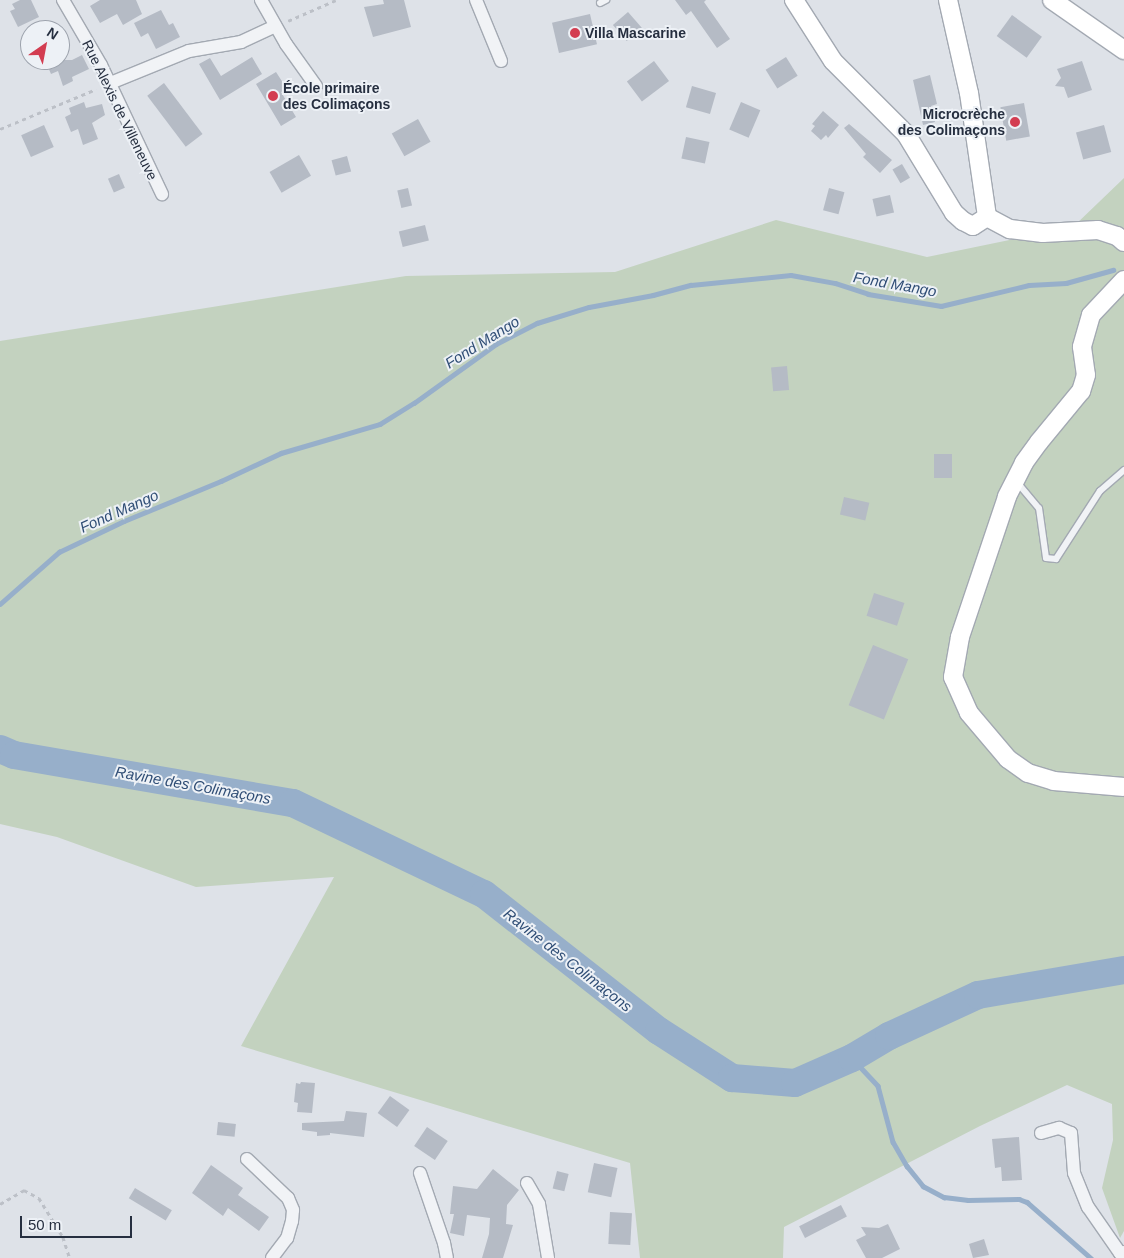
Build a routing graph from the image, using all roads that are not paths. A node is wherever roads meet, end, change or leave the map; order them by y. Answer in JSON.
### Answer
{"nodes":[{"id":1,"x":63,"y":0,"type":"edge"},
{"id":2,"x":261,"y":0,"type":"edge"},
{"id":3,"x":476,"y":0,"type":"edge"},
{"id":4,"x":794,"y":0,"type":"edge"},
{"id":5,"x":948,"y":0,"type":"edge"},
{"id":6,"x":1052,"y":0,"type":"edge"},
{"id":7,"x":276,"y":26,"type":"junction"},
{"id":8,"x":1124,"y":50,"type":"edge"},
{"id":9,"x":501,"y":61,"type":"dead end"},
{"id":10,"x":108,"y":84,"type":"junction"},
{"id":11,"x":316,"y":86,"type":"dead end"},
{"id":12,"x":162,"y":194,"type":"dead end"},
{"id":13,"x":987,"y":218,"type":"junction"},
{"id":14,"x":1124,"y":242,"type":"edge"},
{"id":15,"x":1124,"y":280,"type":"edge"},
{"id":16,"x":1124,"y":470,"type":"edge"},
{"id":17,"x":1016,"y":480,"type":"junction"},
{"id":18,"x":1124,"y":787,"type":"edge"},
{"id":19,"x":1041,"y":1133,"type":"dead end"},
{"id":20,"x":247,"y":1159,"type":"dead end"},
{"id":21,"x":420,"y":1173,"type":"dead end"},
{"id":22,"x":527,"y":1183,"type":"dead end"},
{"id":23,"x":1124,"y":1252,"type":"edge"},
{"id":24,"x":272,"y":1258,"type":"edge"},
{"id":25,"x":447,"y":1258,"type":"edge"},
{"id":26,"x":548,"y":1258,"type":"edge"}],
"edges":[{"from":1,"to":10,"type":"street","name":"Rue Alexis de Villeneuve"},
{"from":2,"to":7,"type":"street"},
{"from":3,"to":9,"type":"street"},
{"from":4,"to":13,"type":"main road"},
{"from":5,"to":13,"type":"main road"},
{"from":6,"to":8,"type":"main road"},
{"from":7,"to":10,"type":"street"},
{"from":7,"to":11,"type":"street"},
{"from":10,"to":12,"type":"street","name":"Rue Alexis de Villeneuve"},
{"from":13,"to":14,"type":"main road"},
{"from":15,"to":17,"type":"main road"},
{"from":16,"to":17,"type":"lane"},
{"from":17,"to":18,"type":"main road"},
{"from":19,"to":23,"type":"street"},
{"from":20,"to":24,"type":"street"},
{"from":21,"to":25,"type":"street"},
{"from":22,"to":26,"type":"street"}]}
